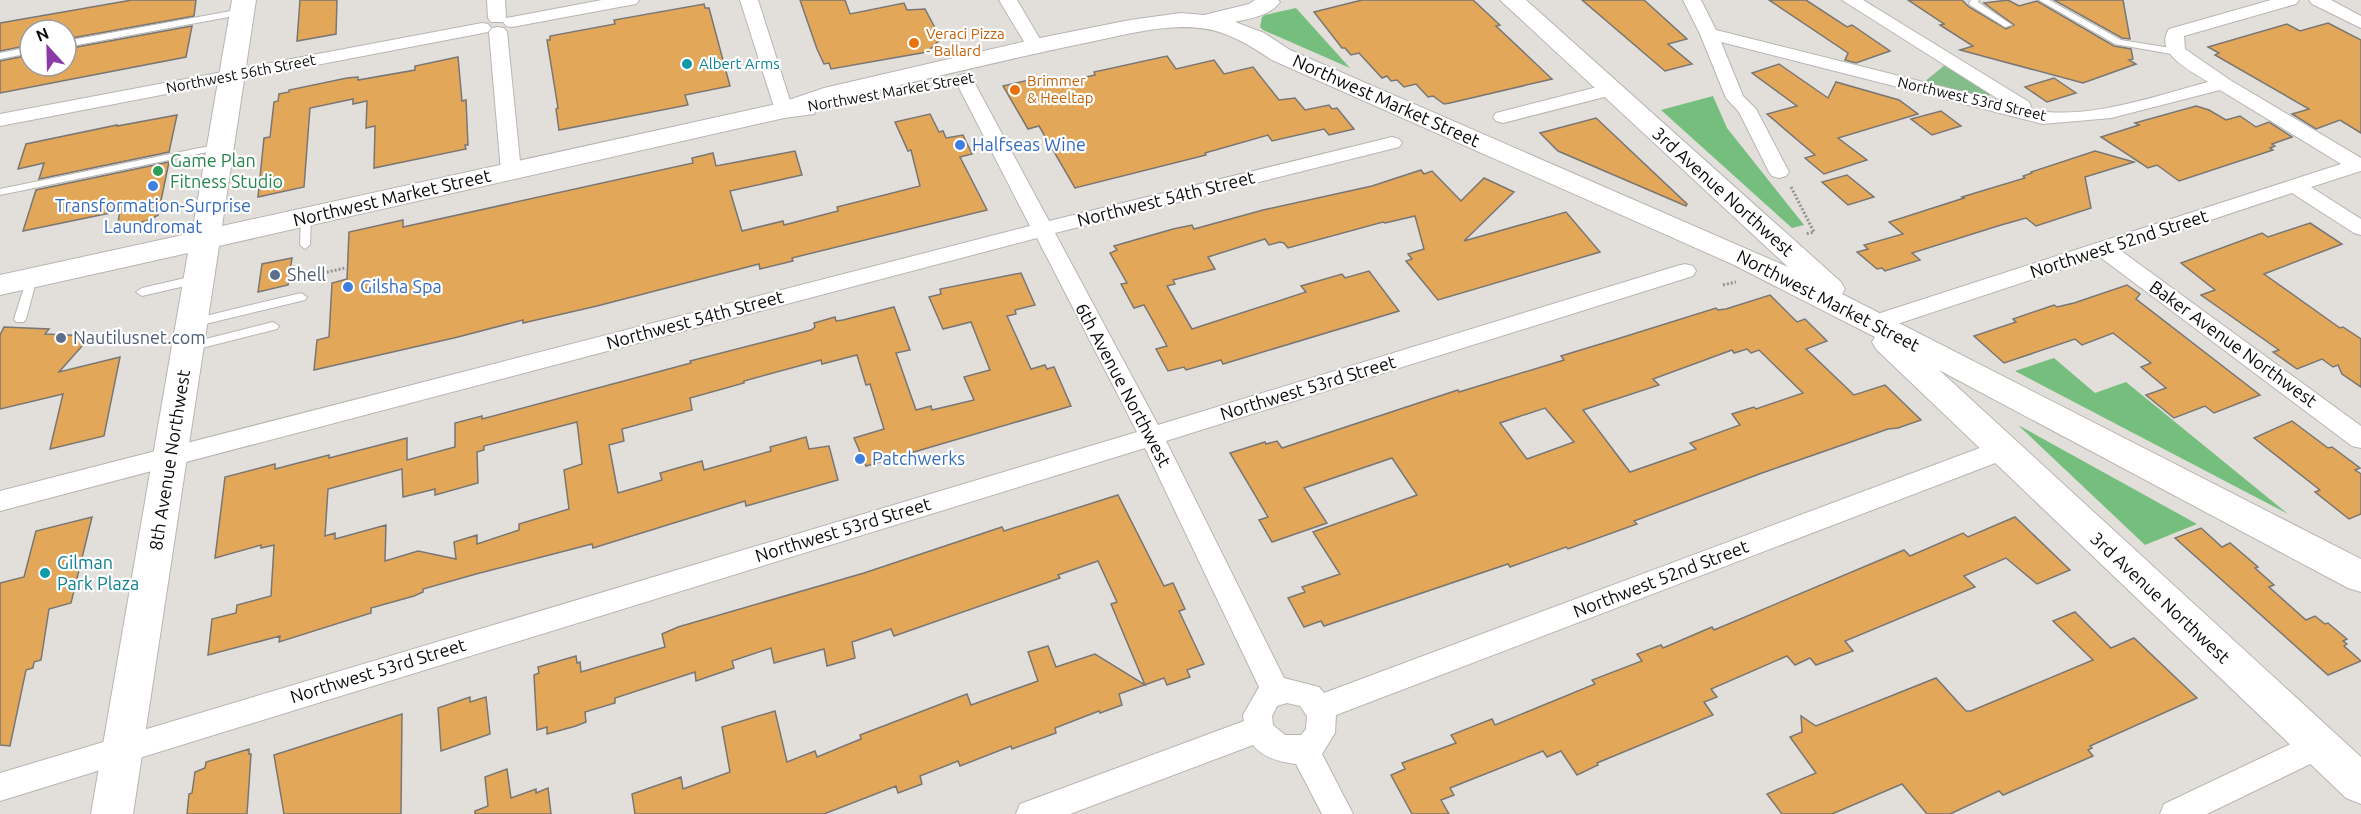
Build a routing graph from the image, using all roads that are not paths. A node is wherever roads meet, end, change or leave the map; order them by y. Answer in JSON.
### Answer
{"nodes":[{"id":1,"x":496,"y":0,"type":"edge"},
{"id":2,"x":630,"y":0,"type":"edge"},
{"id":3,"x":749,"y":0,"type":"edge"},
{"id":4,"x":1008,"y":0,"type":"edge"},
{"id":5,"x":1512,"y":0,"type":"edge"},
{"id":6,"x":1692,"y":0,"type":"edge"},
{"id":7,"x":1851,"y":0,"type":"edge"},
{"id":8,"x":1975,"y":0,"type":"edge"},
{"id":9,"x":2043,"y":0,"type":"edge"},
{"id":10,"x":2290,"y":0,"type":"edge"},
{"id":11,"x":2318,"y":0,"type":"edge"},
{"id":12,"x":1270,"y":1,"type":"edge"},
{"id":13,"x":242,"y":6,"type":"edge"},
{"id":14,"x":1201,"y":22,"type":"junction"},
{"id":15,"x":2361,"y":23,"type":"edge"},
{"id":16,"x":497,"y":25,"type":"junction"},
{"id":17,"x":2008,"y":25,"type":"dead end"},
{"id":18,"x":1130,"y":27,"type":"junction"},
{"id":19,"x":1709,"y":34,"type":"junction"},
{"id":20,"x":78,"y":41,"type":"edge"},
{"id":21,"x":1921,"y":44,"type":"junction"},
{"id":22,"x":1035,"y":46,"type":"junction"},
{"id":23,"x":1092,"y":51,"type":"junction"},
{"id":24,"x":18,"y":52,"type":"edge"},
{"id":25,"x":2177,"y":52,"type":"junction"},
{"id":26,"x":1281,"y":55,"type":"junction"},
{"id":27,"x":0,"y":56,"type":"edge"},
{"id":28,"x":231,"y":76,"type":"junction"},
{"id":29,"x":964,"y":80,"type":"junction"},
{"id":30,"x":1893,"y":81,"type":"junction"},
{"id":31,"x":2223,"y":84,"type":"junction"},
{"id":32,"x":1609,"y":90,"type":"junction"},
{"id":33,"x":784,"y":110,"type":"junction"},
{"id":34,"x":1503,"y":117,"type":"dead end"},
{"id":35,"x":2043,"y":118,"type":"junction"},
{"id":36,"x":0,"y":120,"type":"edge"},
{"id":37,"x":1392,"y":143,"type":"dead end"},
{"id":38,"x":219,"y":147,"type":"junction"},
{"id":39,"x":2359,"y":165,"type":"edge"},
{"id":40,"x":511,"y":171,"type":"junction"},
{"id":41,"x":1784,"y":178,"type":"road end"},
{"id":42,"x":2295,"y":186,"type":"junction"},
{"id":43,"x":0,"y":192,"type":"edge"},
{"id":44,"x":1758,"y":224,"type":"junction"},
{"id":45,"x":2361,"y":228,"type":"edge"},
{"id":46,"x":1041,"y":230,"type":"junction"},
{"id":47,"x":205,"y":240,"type":"junction"},
{"id":48,"x":2104,"y":249,"type":"junction"},
{"id":49,"x":1742,"y":257,"type":"junction"},
{"id":50,"x":1685,"y":271,"type":"dead end"},
{"id":51,"x":32,"y":278,"type":"junction"},
{"id":52,"x":200,"y":279,"type":"junction"},
{"id":53,"x":0,"y":285,"type":"edge"},
{"id":54,"x":142,"y":292,"type":"dead end"},
{"id":55,"x":301,"y":297,"type":"dead end"},
{"id":56,"x":1867,"y":318,"type":"junction"},
{"id":57,"x":20,"y":319,"type":"dead end"},
{"id":58,"x":273,"y":326,"type":"dead end"},
{"id":59,"x":190,"y":335,"type":"junction"},
{"id":60,"x":1947,"y":361,"type":"junction"},
{"id":61,"x":1960,"y":410,"type":"junction"},
{"id":62,"x":1152,"y":437,"type":"junction"},
{"id":63,"x":2361,"y":439,"type":"edge"},
{"id":64,"x":2002,"y":450,"type":"junction"},
{"id":65,"x":172,"y":456,"type":"junction"},
{"id":66,"x":0,"y":501,"type":"edge"},
{"id":67,"x":2361,"y":577,"type":"edge"},
{"id":68,"x":1276,"y":692,"type":"junction"},
{"id":69,"x":1320,"y":708,"type":"junction"},
{"id":70,"x":1259,"y":729,"type":"junction"},
{"id":71,"x":2318,"y":745,"type":"junction"},
{"id":72,"x":124,"y":748,"type":"junction"},
{"id":73,"x":1303,"y":748,"type":"junction"},
{"id":74,"x":2361,"y":784,"type":"edge"},
{"id":75,"x":0,"y":787,"type":"edge"},
{"id":76,"x":112,"y":814,"type":"edge"},
{"id":77,"x":1031,"y":814,"type":"edge"},
{"id":78,"x":1338,"y":814,"type":"edge"},
{"id":79,"x":2175,"y":814,"type":"edge"}],
"edges":[{"from":1,"to":16,"type":"street"},
{"from":2,"to":16,"type":"street","name":"Northwest 56th Street"},
{"from":3,"to":33,"type":"street"},
{"from":4,"to":22,"type":"street"},
{"from":5,"to":32,"type":"main road","name":"3rd Avenue Northwest"},
{"from":6,"to":19,"type":"street"},
{"from":7,"to":21,"type":"street"},
{"from":8,"to":17,"type":"lane"},
{"from":9,"to":25,"type":"lane"},
{"from":10,"to":25,"type":"street"},
{"from":11,"to":15,"type":"street"},
{"from":12,"to":14,"type":"main road"},
{"from":12,"to":18,"type":"main road"},
{"from":13,"to":20,"type":"lane"},
{"from":13,"to":28,"type":"main road","name":"8th Avenue Northwest"},
{"from":14,"to":18,"type":"main road","name":"Northwest Market Street"},
{"from":14,"to":23,"type":"main road"},
{"from":14,"to":26,"type":"main road","name":"Northwest Market Street"},
{"from":16,"to":28,"type":"street","name":"Northwest 56th Street"},
{"from":16,"to":40,"type":"street"},
{"from":18,"to":22,"type":"main road","name":"Northwest Market Street"},
{"from":19,"to":30,"type":"street","name":"Northwest 53rd Street"},
{"from":19,"to":41,"type":"street"},
{"from":21,"to":30,"type":"street"},
{"from":21,"to":35,"type":"street"},
{"from":22,"to":33,"type":"main road","name":"Northwest Market Street"},
{"from":23,"to":26,"type":"main road","name":"Northwest Market Street"},
{"from":23,"to":29,"type":"main road","name":"Northwest Market Street"},
{"from":24,"to":27,"type":"lane"},
{"from":25,"to":31,"type":"street"},
{"from":26,"to":49,"type":"main road","name":"Northwest Market Street"},
{"from":28,"to":36,"type":"street","name":"Northwest 56th Street"},
{"from":28,"to":38,"type":"main road","name":"8th Avenue Northwest"},
{"from":29,"to":33,"type":"main road","name":"Northwest Market Street"},
{"from":29,"to":46,"type":"street","name":"6th Avenue Northwest"},
{"from":30,"to":35,"type":"street","name":"Northwest 53rd Street"},
{"from":31,"to":35,"type":"street","name":"Northwest 53rd Street"},
{"from":31,"to":39,"type":"street"},
{"from":32,"to":34,"type":"street"},
{"from":32,"to":44,"type":"main road","name":"3rd Avenue Northwest"},
{"from":33,"to":40,"type":"main road","name":"Northwest Market Street"},
{"from":37,"to":46,"type":"street","name":"Northwest 54th Street"},
{"from":38,"to":43,"type":"lane"},
{"from":38,"to":47,"type":"main road","name":"8th Avenue Northwest"},
{"from":39,"to":42,"type":"street","name":"Northwest 52nd Street"},
{"from":40,"to":47,"type":"main road","name":"Northwest Market Street"},
{"from":42,"to":45,"type":"street"},
{"from":42,"to":48,"type":"street","name":"Northwest 52nd Street"},
{"from":44,"to":49,"type":"main road"},
{"from":44,"to":56,"type":"main road","name":"3rd Avenue Northwest"},
{"from":46,"to":62,"type":"street","name":"6th Avenue Northwest"},
{"from":46,"to":65,"type":"street","name":"Northwest 54th Street"},
{"from":47,"to":51,"type":"main road","name":"Northwest Market Street"},
{"from":47,"to":52,"type":"main road","name":"8th Avenue Northwest"},
{"from":48,"to":56,"type":"street","name":"Northwest 52nd Street"},
{"from":48,"to":63,"type":"street","name":"Baker Avenue Northwest"},
{"from":49,"to":56,"type":"main road","name":"Northwest Market Street"},
{"from":50,"to":62,"type":"street","name":"Northwest 53rd Street"},
{"from":51,"to":53,"type":"main road","name":"Northwest Market Street"},
{"from":51,"to":57,"type":"lane"},
{"from":52,"to":54,"type":"lane"},
{"from":52,"to":59,"type":"main road","name":"8th Avenue Northwest"},
{"from":55,"to":59,"type":"lane"},
{"from":56,"to":60,"type":"main road","name":"Northwest Market Street"},
{"from":56,"to":61,"type":"main road","name":"3rd Avenue Northwest"},
{"from":58,"to":59,"type":"lane"},
{"from":59,"to":65,"type":"main road","name":"8th Avenue Northwest"},
{"from":60,"to":61,"type":"main road","name":"3rd Avenue Northwest"},
{"from":60,"to":67,"type":"main road","name":"Northwest Market Street"},
{"from":61,"to":64,"type":"main road","name":"3rd Avenue Northwest"},
{"from":62,"to":68,"type":"street","name":"6th Avenue Northwest"},
{"from":62,"to":72,"type":"street","name":"Northwest 53rd Street"},
{"from":64,"to":69,"type":"street","name":"Northwest 52nd Street"},
{"from":64,"to":71,"type":"main road","name":"3rd Avenue Northwest"},
{"from":65,"to":66,"type":"street","name":"Northwest 54th Street"},
{"from":65,"to":72,"type":"main road","name":"8th Avenue Northwest"},
{"from":68,"to":69,"type":"street"},
{"from":68,"to":70,"type":"street"},
{"from":69,"to":73,"type":"street"},
{"from":70,"to":73,"type":"street"},
{"from":70,"to":77,"type":"street"},
{"from":71,"to":74,"type":"main road","name":"3rd Avenue Northwest"},
{"from":71,"to":79,"type":"street"},
{"from":72,"to":75,"type":"street","name":"Northwest 53rd Street"},
{"from":72,"to":76,"type":"main road","name":"8th Avenue Northwest"},
{"from":73,"to":78,"type":"street"}]}
